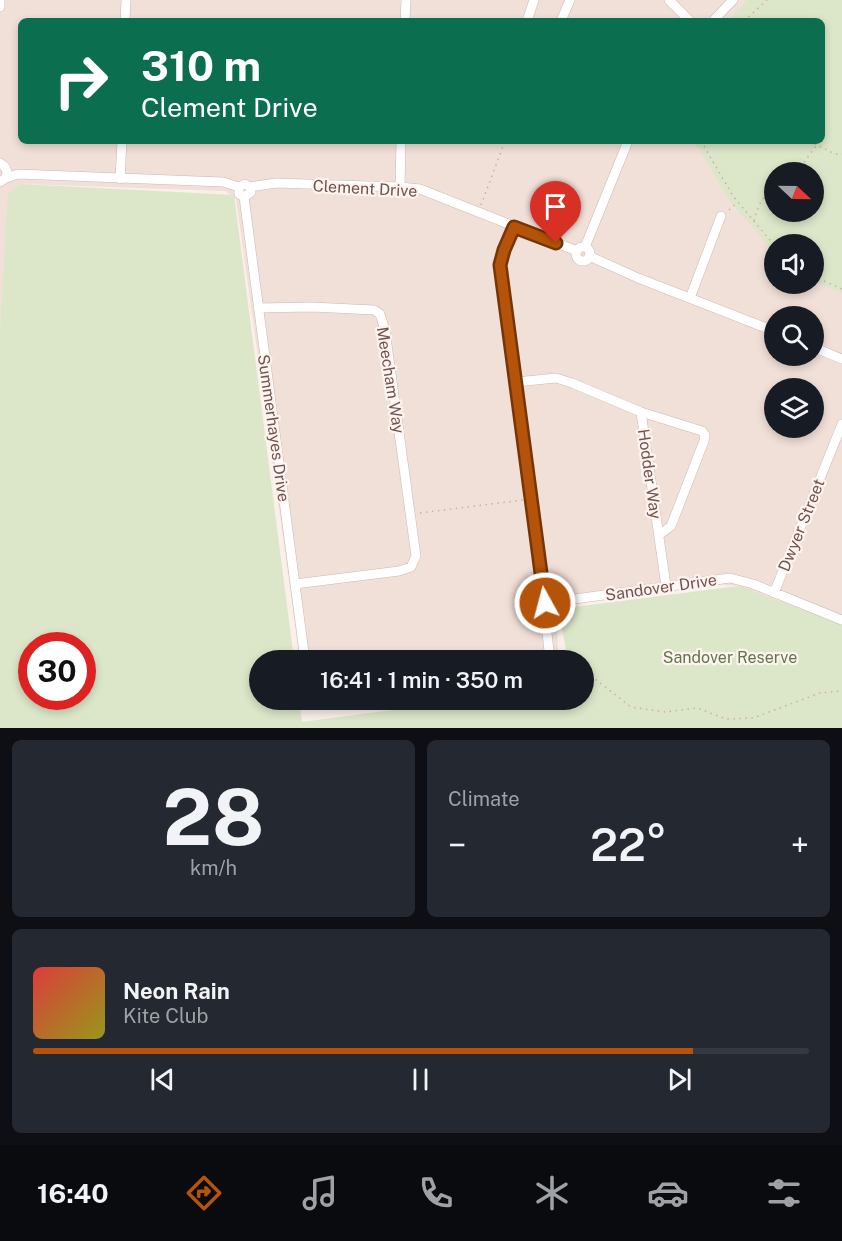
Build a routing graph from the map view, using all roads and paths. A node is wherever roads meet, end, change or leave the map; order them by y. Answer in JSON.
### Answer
{"nodes":[{"id":1,"x":0,"y":0,"type":"edge"},
{"id":2,"x":126,"y":0,"type":"edge"},
{"id":3,"x":406,"y":0,"type":"edge"},
{"id":4,"x":534,"y":0,"type":"edge"},
{"id":5,"x":570,"y":0,"type":"edge"},
{"id":6,"x":669,"y":0,"type":"edge"},
{"id":7,"x":733,"y":0,"type":"edge"},
{"id":8,"x":767,"y":0,"type":"edge"},
{"id":9,"x":0,"y":7,"type":"edge"},
{"id":10,"x":126,"y":18,"type":"edge"},
{"id":11,"x":405,"y":18,"type":"edge"},
{"id":12,"x":527,"y":18,"type":"edge"},
{"id":13,"x":562,"y":18,"type":"edge"},
{"id":14,"x":687,"y":18,"type":"edge"},
{"id":15,"x":716,"y":18,"type":"edge"},
{"id":16,"x":747,"y":18,"type":"edge"},
{"id":17,"x":122,"y":144,"type":"edge"},
{"id":18,"x":401,"y":144,"type":"edge"},
{"id":19,"x":504,"y":144,"type":"edge"},
{"id":20,"x":627,"y":144,"type":"edge"},
{"id":21,"x":703,"y":144,"type":"edge"},
{"id":22,"x":813,"y":144,"type":"edge"},
{"id":23,"x":816,"y":146,"type":"junction"},
{"id":24,"x":842,"y":154,"type":"edge"},
{"id":25,"x":805,"y":162,"type":"edge"},
{"id":26,"x":2,"y":173,"type":"edge"},
{"id":27,"x":120,"y":179,"type":"junction"},
{"id":28,"x":250,"y":186,"type":"junction"},
{"id":29,"x":239,"y":187,"type":"junction"},
{"id":30,"x":400,"y":187,"type":"junction"},
{"id":31,"x":244,"y":197,"type":"junction"},
{"id":32,"x":764,"y":197,"type":"edge"},
{"id":33,"x":738,"y":202,"type":"junction"},
{"id":34,"x":478,"y":212,"type":"junction"},
{"id":35,"x":721,"y":216,"type":"joint"},
{"id":36,"x":754,"y":221,"type":"junction"},
{"id":37,"x":514,"y":227,"type":"junction"},
{"id":38,"x":765,"y":234,"type":"edge"},
{"id":39,"x":584,"y":251,"type":"junction"},
{"id":40,"x":824,"y":281,"type":"edge"},
{"id":41,"x":842,"y":289,"type":"edge"},
{"id":42,"x":690,"y":298,"type":"junction"},
{"id":43,"x":258,"y":308,"type":"junction"},
{"id":44,"x":764,"y":327,"type":"edge"},
{"id":45,"x":824,"y":352,"type":"edge"},
{"id":46,"x":842,"y":359,"type":"edge"},
{"id":47,"x":516,"y":382,"type":"junction"},
{"id":48,"x":641,"y":412,"type":"junction"},
{"id":49,"x":842,"y":424,"type":"edge"},
{"id":50,"x":532,"y":498,"type":"junction"},
{"id":51,"x":411,"y":514,"type":"junction"},
{"id":52,"x":658,"y":535,"type":"junction"},
{"id":53,"x":295,"y":584,"type":"junction"},
{"id":54,"x":666,"y":586,"type":"junction"},
{"id":55,"x":774,"y":593,"type":"junction"},
{"id":56,"x":545,"y":603,"type":"junction"},
{"id":57,"x":842,"y":620,"type":"edge"},
{"id":58,"x":304,"y":650,"type":"edge"},
{"id":59,"x":549,"y":650,"type":"edge"},
{"id":60,"x":594,"y":679,"type":"edge"},
{"id":61,"x":842,"y":691,"type":"edge"}],
"edges":[{"from":1,"to":9,"type":"street"},
{"from":2,"to":10,"type":"street"},
{"from":3,"to":11,"type":"street"},
{"from":4,"to":12,"type":"street"},
{"from":5,"to":13,"type":"street"},
{"from":6,"to":14,"type":"street"},
{"from":7,"to":15,"type":"street"},
{"from":8,"to":16,"type":"path"},
{"from":17,"to":27,"type":"street"},
{"from":18,"to":30,"type":"street"},
{"from":19,"to":34,"type":"path"},
{"from":20,"to":39,"type":"street"},
{"from":21,"to":33,"type":"path"},
{"from":22,"to":23,"type":"path"},
{"from":23,"to":24,"type":"path"},
{"from":23,"to":25,"type":"path"},
{"from":26,"to":27,"type":"street"},
{"from":27,"to":29,"type":"street"},
{"from":28,"to":29,"type":"street"},
{"from":28,"to":30,"type":"street","name":"Clement Drive"},
{"from":28,"to":31,"type":"street"},
{"from":29,"to":31,"type":"street"},
{"from":30,"to":34,"type":"street","name":"Clement Drive"},
{"from":31,"to":43,"type":"street","name":"Summerhayes Drive"},
{"from":32,"to":36,"type":"path"},
{"from":33,"to":35,"type":"path"},
{"from":33,"to":36,"type":"path"},
{"from":34,"to":37,"type":"street","name":"Clement Drive"},
{"from":35,"to":42,"type":"street"},
{"from":36,"to":38,"type":"path"},
{"from":37,"to":39,"type":"street","name":"Clement Drive"},
{"from":37,"to":47,"type":"street"},
{"from":39,"to":42,"type":"street","name":"Clement Drive"},
{"from":40,"to":41,"type":"path"},
{"from":42,"to":44,"type":"street","name":"Clement Drive"},
{"from":43,"to":51,"type":"street","name":"Meecham Way"},
{"from":43,"to":53,"type":"street","name":"Summerhayes Drive"},
{"from":45,"to":46,"type":"street"},
{"from":47,"to":48,"type":"street","name":"Hodder Way"},
{"from":47,"to":50,"type":"street"},
{"from":48,"to":52,"type":"street","name":"Hodder Way"},
{"from":48,"to":52,"type":"street","name":"Hodder Way"},
{"from":49,"to":55,"type":"street","name":"Dwyer Street"},
{"from":50,"to":51,"type":"path"},
{"from":50,"to":56,"type":"street"},
{"from":51,"to":53,"type":"street","name":"Meecham Way"},
{"from":52,"to":54,"type":"street","name":"Hodder Way"},
{"from":53,"to":58,"type":"street","name":"Summerhayes Drive"},
{"from":54,"to":55,"type":"street","name":"Sandover Drive"},
{"from":54,"to":56,"type":"street","name":"Sandover Drive"},
{"from":55,"to":57,"type":"street","name":"Sandover Drive"},
{"from":56,"to":59,"type":"street"},
{"from":60,"to":61,"type":"path"}]}
